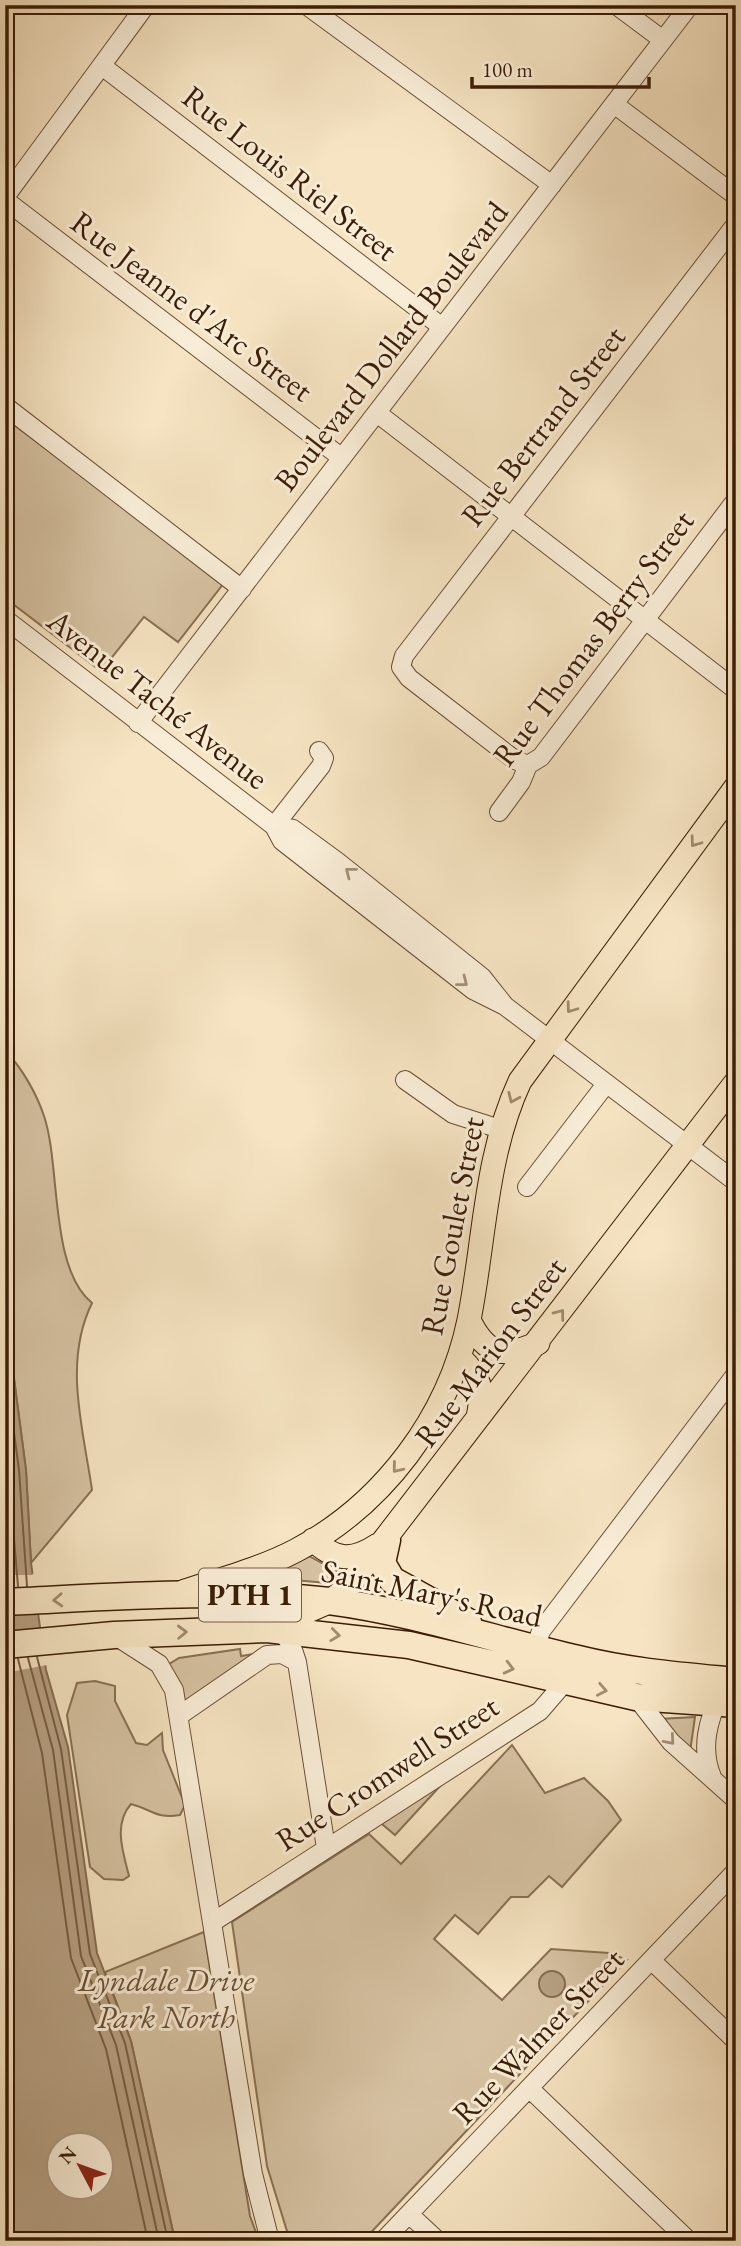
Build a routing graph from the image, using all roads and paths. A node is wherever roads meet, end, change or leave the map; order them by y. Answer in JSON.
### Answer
{"nodes":[{"id":1,"x":146,"y":5,"type":"edge"},
{"id":2,"x":306,"y":5,"type":"edge"},
{"id":3,"x":616,"y":5,"type":"edge"},
{"id":4,"x":690,"y":5,"type":"edge"},
{"id":5,"x":663,"y":40,"type":"junction"},
{"id":6,"x":102,"y":66,"type":"junction"},
{"id":7,"x":614,"y":104,"type":"junction"},
{"id":8,"x":552,"y":185,"type":"junction"},
{"id":9,"x":736,"y":196,"type":"edge"},
{"id":10,"x":5,"y":199,"type":"edge"},
{"id":11,"x":736,"y":224,"type":"edge"},
{"id":12,"x":443,"y":327,"type":"junction"},
{"id":13,"x":5,"y":406,"type":"edge"},
{"id":14,"x":377,"y":413,"type":"junction"},
{"id":15,"x":342,"y":458,"type":"junction"},
{"id":16,"x":736,"y":500,"type":"edge"},
{"id":17,"x":510,"y":517,"type":"junction"},
{"id":18,"x":242,"y":589,"type":"junction"},
{"id":19,"x":5,"y":619,"type":"edge"},
{"id":20,"x":645,"y":621,"type":"junction"},
{"id":21,"x":736,"y":690,"type":"edge"},
{"id":22,"x":138,"y":723,"type":"junction"},
{"id":23,"x":319,"y":751,"type":"dead end"},
{"id":24,"x":528,"y":765,"type":"junction"},
{"id":25,"x":736,"y":787,"type":"edge"},
{"id":26,"x":499,"y":813,"type":"dead end"},
{"id":27,"x":274,"y":826,"type":"junction"},
{"id":28,"x":548,"y":1040,"type":"junction"},
{"id":29,"x":405,"y":1080,"type":"dead end"},
{"id":30,"x":736,"y":1082,"type":"edge"},
{"id":31,"x":607,"y":1084,"type":"junction"},
{"id":32,"x":500,"y":1129,"type":"junction"},
{"id":33,"x":687,"y":1145,"type":"junction"},
{"id":34,"x":736,"y":1182,"type":"edge"},
{"id":35,"x":527,"y":1187,"type":"dead end"},
{"id":36,"x":468,"y":1320,"type":"junction"},
{"id":37,"x":538,"y":1343,"type":"junction"},
{"id":38,"x":459,"y":1357,"type":"junction"},
{"id":39,"x":736,"y":1374,"type":"edge"},
{"id":40,"x":477,"y":1420,"type":"junction"},
{"id":41,"x":313,"y":1540,"type":"junction"},
{"id":42,"x":387,"y":1540,"type":"junction"},
{"id":43,"x":169,"y":1595,"type":"junction"},
{"id":44,"x":331,"y":1601,"type":"junction"},
{"id":45,"x":5,"y":1602,"type":"edge"},
{"id":46,"x":437,"y":1622,"type":"junction"},
{"id":47,"x":274,"y":1630,"type":"junction"},
{"id":48,"x":114,"y":1635,"type":"junction"},
{"id":49,"x":486,"y":1635,"type":"junction"},
{"id":50,"x":409,"y":1644,"type":"junction"},
{"id":51,"x":5,"y":1645,"type":"edge"},
{"id":52,"x":535,"y":1648,"type":"junction"},
{"id":53,"x":298,"y":1662,"type":"junction"},
{"id":54,"x":573,"y":1671,"type":"junction"},
{"id":55,"x":730,"y":1687,"type":"edge"},
{"id":56,"x":636,"y":1697,"type":"junction"},
{"id":57,"x":180,"y":1715,"type":"junction"},
{"id":58,"x":712,"y":1777,"type":"junction"},
{"id":59,"x":736,"y":1800,"type":"edge"},
{"id":60,"x":326,"y":1848,"type":"junction"},
{"id":61,"x":736,"y":1871,"type":"edge"},
{"id":62,"x":213,"y":1922,"type":"junction"},
{"id":63,"x":651,"y":1960,"type":"junction"},
{"id":64,"x":736,"y":2041,"type":"edge"},
{"id":65,"x":529,"y":2088,"type":"junction"},
{"id":66,"x":409,"y":2214,"type":"junction"},
{"id":67,"x":270,"y":2241,"type":"edge"},
{"id":68,"x":383,"y":2241,"type":"edge"},
{"id":69,"x":438,"y":2241,"type":"edge"},
{"id":70,"x":689,"y":2241,"type":"edge"}],
"edges":[{"from":1,"to":6,"type":"street"},
{"from":2,"to":8,"type":"street"},
{"from":3,"to":5,"type":"street"},
{"from":4,"to":5,"type":"street","name":"Boulevard Dollard Boulevard"},
{"from":5,"to":7,"type":"street","name":"Boulevard Dollard Boulevard"},
{"from":6,"to":10,"type":"street"},
{"from":6,"to":12,"type":"street","name":"Rue Louis Riel Street"},
{"from":7,"to":8,"type":"street","name":"Boulevard Dollard Boulevard"},
{"from":7,"to":9,"type":"street"},
{"from":8,"to":12,"type":"street","name":"Boulevard Dollard Boulevard"},
{"from":10,"to":15,"type":"street","name":"Rue Jeanne d'Arc Street"},
{"from":11,"to":17,"type":"street","name":"Rue Bertrand Street"},
{"from":12,"to":14,"type":"street","name":"Boulevard Dollard Boulevard"},
{"from":13,"to":18,"type":"street"},
{"from":14,"to":15,"type":"street","name":"Boulevard Dollard Boulevard"},
{"from":14,"to":17,"type":"street"},
{"from":15,"to":18,"type":"street","name":"Boulevard Dollard Boulevard"},
{"from":16,"to":20,"type":"street","name":"Rue Thomas Berry Street"},
{"from":17,"to":20,"type":"street"},
{"from":17,"to":24,"type":"street","name":"Rue Bertrand Street"},
{"from":18,"to":22,"type":"street","name":"Boulevard Dollard Boulevard"},
{"from":19,"to":22,"type":"street","name":"Avenue Taché Avenue"},
{"from":20,"to":21,"type":"street"},
{"from":20,"to":24,"type":"street","name":"Rue Thomas Berry Street"},
{"from":22,"to":27,"type":"street","name":"Avenue Taché Avenue"},
{"from":23,"to":27,"type":"street"},
{"from":24,"to":26,"type":"street","name":"Rue Thomas Berry Street"},
{"from":25,"to":28,"type":"main road","name":"Rue Goulet Street","one_way":true},
{"from":27,"to":28,"type":"street","name":"Avenue Taché Avenue"},
{"from":28,"to":31,"type":"street","name":"Avenue Taché Avenue"},
{"from":28,"to":32,"type":"main road","name":"Rue Goulet Street","one_way":true},
{"from":29,"to":32,"type":"street"},
{"from":30,"to":33,"type":"main road","name":"Rue Marion Street"},
{"from":31,"to":33,"type":"street","name":"Avenue Taché Avenue"},
{"from":31,"to":35,"type":"street"},
{"from":32,"to":36,"type":"main road","name":"Rue Goulet Street"},
{"from":33,"to":34,"type":"street","name":"Avenue Taché Avenue"},
{"from":37,"to":33,"type":"main road","name":"Rue Marion Street","one_way":true},
{"from":36,"to":37,"type":"main road"},
{"from":36,"to":38,"type":"main road","name":"Rue Goulet Street"},
{"from":37,"to":40,"type":"main road","name":"Rue Marion Street"},
{"from":38,"to":40,"type":"main road"},
{"from":38,"to":41,"type":"main road","name":"Rue Goulet Street","one_way":true},
{"from":39,"to":52,"type":"street"},
{"from":40,"to":42,"type":"main road","name":"Rue Marion Street"},
{"from":41,"to":42,"type":"main road"},
{"from":41,"to":43,"type":"main road","name":"Rue Goulet Street"},
{"from":42,"to":44,"type":"main road","name":"Rue Marion Street"},
{"from":42,"to":49,"type":"highway"},
{"from":43,"to":44,"type":"highway","name":"Saint Mary's Road","number":"PTH 1"},
{"from":43,"to":45,"type":"highway","name":"Saint Mary's Road","number":"PTH 1","one_way":true},
{"from":44,"to":46,"type":"highway","name":"Saint Mary's Road","number":"PTH 1"},
{"from":44,"to":47,"type":"main road","name":"Rue Marion Street"},
{"from":46,"to":49,"type":"highway","name":"Saint Mary's Road","number":"PTH 1"},
{"from":46,"to":50,"type":"highway"},
{"from":48,"to":47,"type":"highway","name":"Saint Mary's Road","number":"PTH 1","one_way":true},
{"from":47,"to":50,"type":"highway","name":"Saint Mary's Road","number":"PTH 1","one_way":true},
{"from":47,"to":53,"type":"street"},
{"from":48,"to":51,"type":"highway","number":"PTH 1"},
{"from":48,"to":57,"type":"street"},
{"from":49,"to":52,"type":"highway","name":"Saint Mary's Road","number":"PTH 1"},
{"from":50,"to":54,"type":"highway","name":"Saint Mary's Road","number":"PTH 1","one_way":true},
{"from":52,"to":54,"type":"highway","name":"Saint Mary's Road","number":"PTH 1"},
{"from":53,"to":57,"type":"street"},
{"from":53,"to":60,"type":"street"},
{"from":54,"to":55,"type":"highway","name":"Saint Mary's Road","number":"PTH 1"},
{"from":54,"to":56,"type":"highway","name":"Saint Mary's Road","number":"PTH 1","one_way":true},
{"from":54,"to":60,"type":"street","name":"Rue Cromwell Street"},
{"from":55,"to":56,"type":"highway","name":"Saint Mary's Road","number":"PTH 1"},
{"from":55,"to":58,"type":"street"},
{"from":56,"to":58,"type":"street","one_way":true},
{"from":57,"to":62,"type":"street"},
{"from":58,"to":59,"type":"street"},
{"from":60,"to":62,"type":"street","name":"Rue Cromwell Street"},
{"from":61,"to":63,"type":"street","name":"Rue Walmer Street"},
{"from":62,"to":67,"type":"street"},
{"from":63,"to":64,"type":"street"},
{"from":63,"to":65,"type":"street","name":"Rue Walmer Street"},
{"from":65,"to":66,"type":"street","name":"Rue Walmer Street"},
{"from":65,"to":70,"type":"street"},
{"from":66,"to":68,"type":"street","name":"Rue Walmer Street"},
{"from":66,"to":69,"type":"street"}]}
